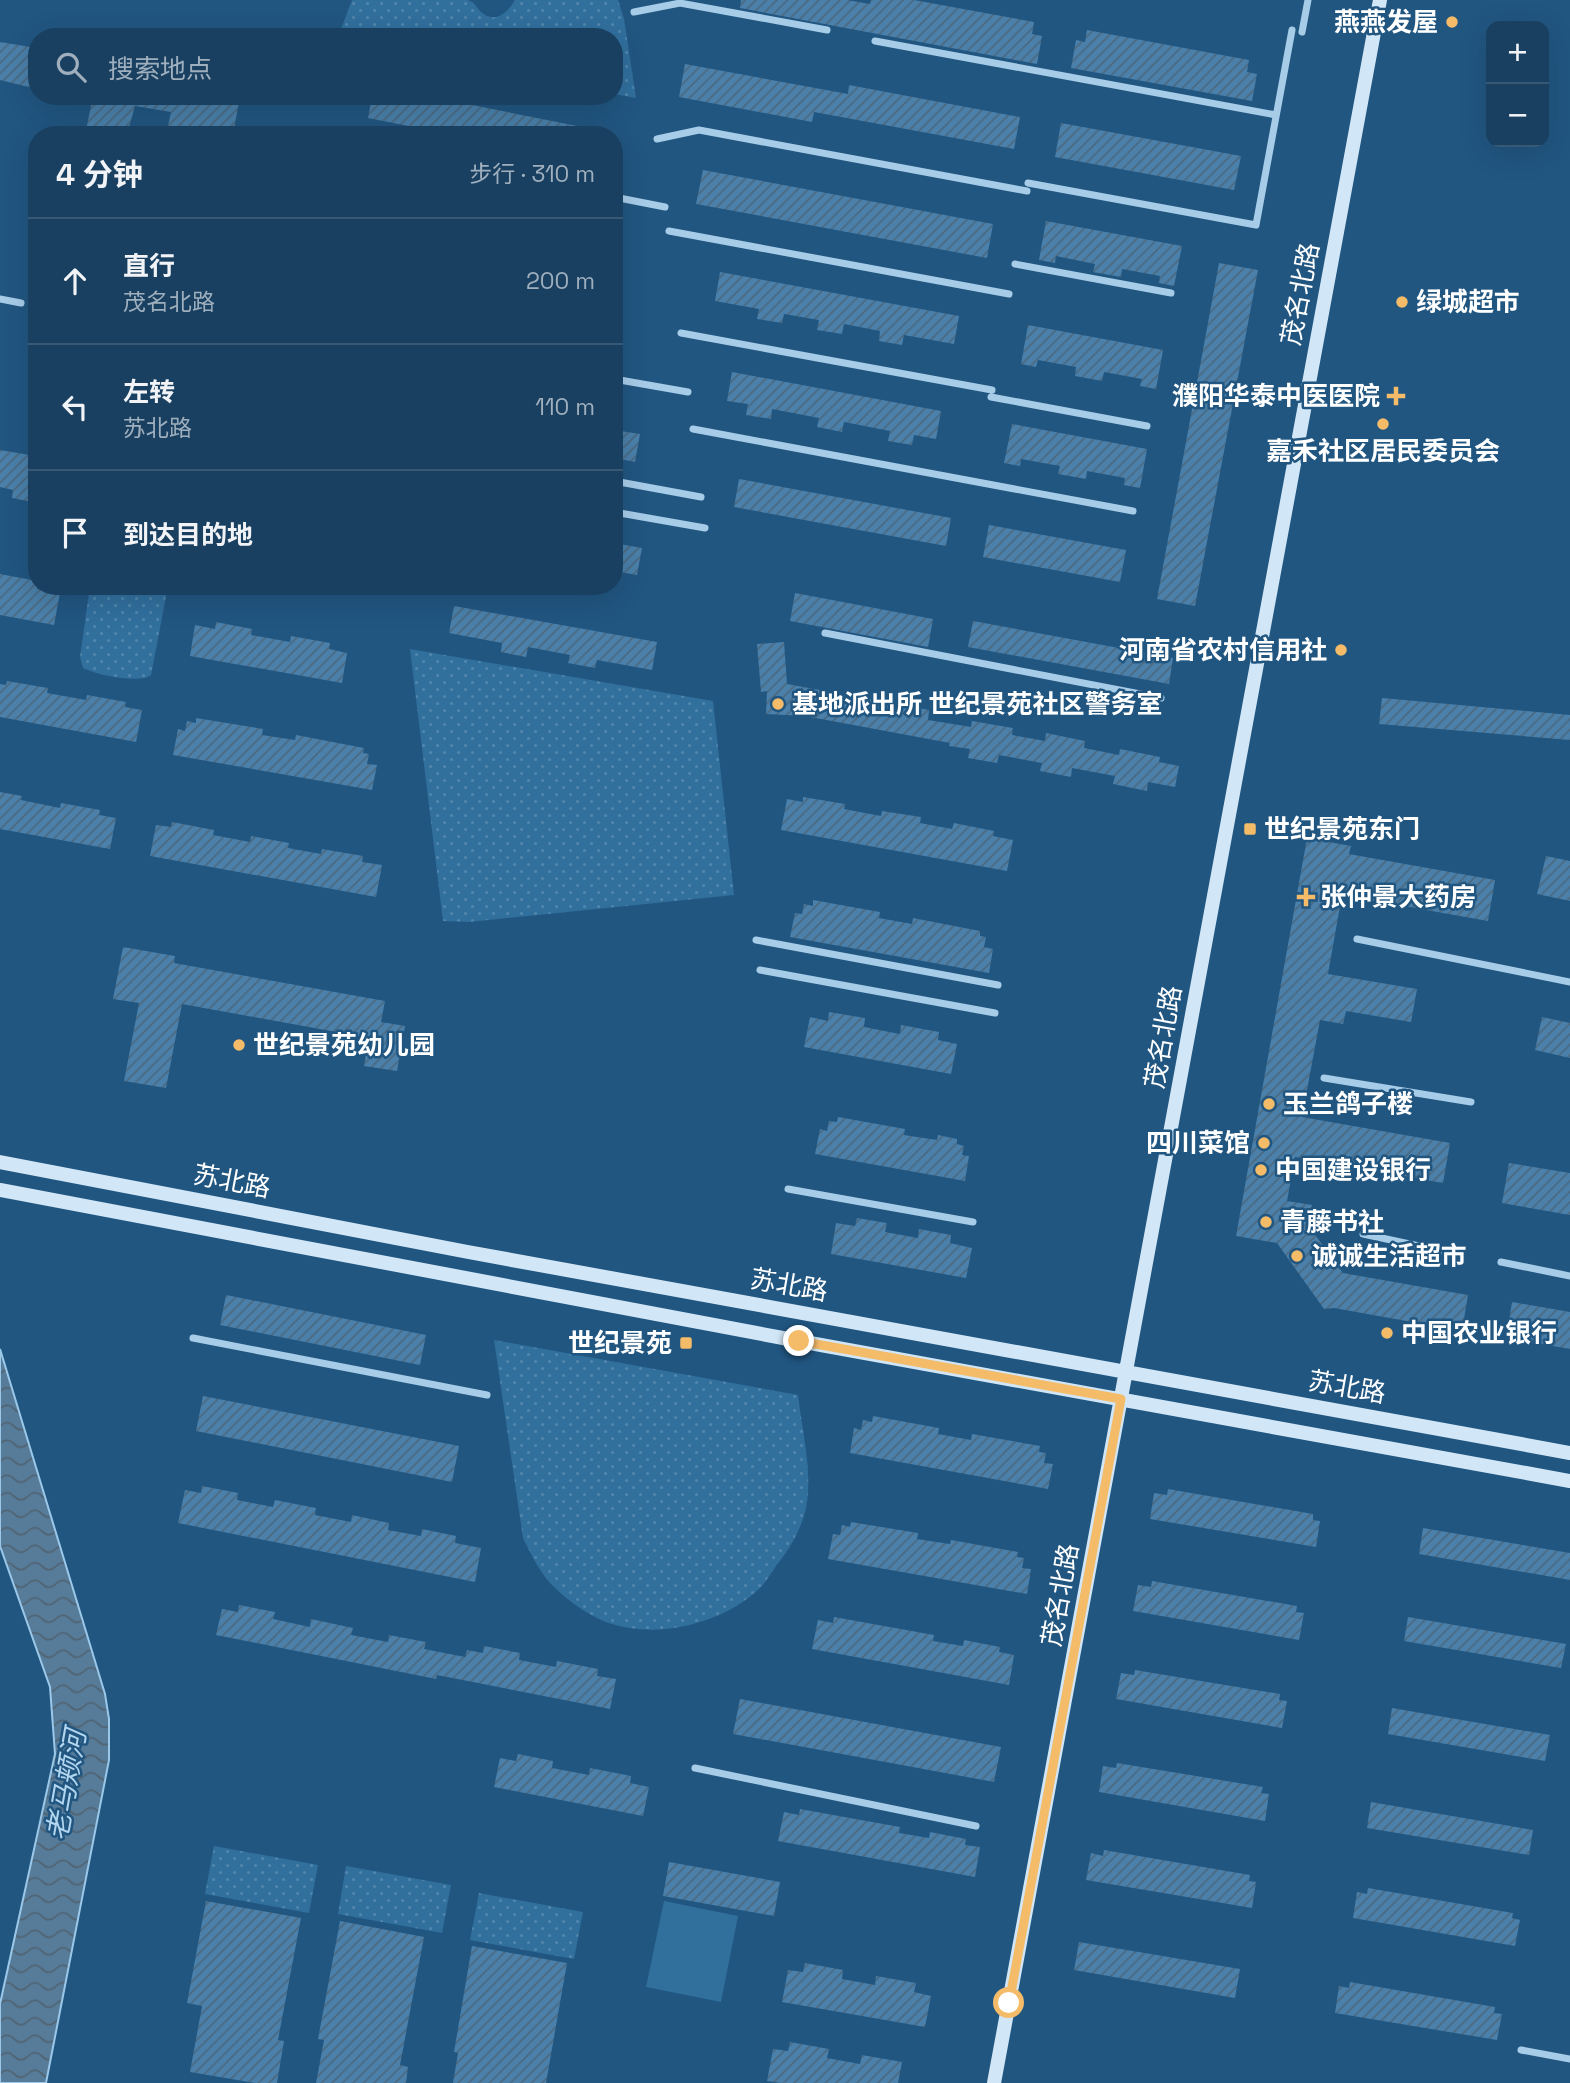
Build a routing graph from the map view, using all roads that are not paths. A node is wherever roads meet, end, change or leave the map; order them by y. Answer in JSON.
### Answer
{"nodes":[{"id":1,"x":1308,"y":0,"type":"edge"},
{"id":2,"x":1380,"y":0,"type":"edge"},
{"id":3,"x":634,"y":12,"type":"dead end"},
{"id":4,"x":827,"y":30,"type":"dead end"},
{"id":5,"x":1292,"y":30,"type":"dead end"},
{"id":6,"x":1302,"y":32,"type":"dead end"},
{"id":7,"x":875,"y":41,"type":"dead end"},
{"id":8,"x":1276,"y":115,"type":"junction"},
{"id":9,"x":657,"y":139,"type":"dead end"},
{"id":10,"x":623,"y":199,"type":"edge"},
{"id":11,"x":666,"y":207,"type":"dead end"},
{"id":12,"x":669,"y":231,"type":"dead end"},
{"id":13,"x":1014,"y":264,"type":"dead end"},
{"id":14,"x":1171,"y":293,"type":"dead end"},
{"id":15,"x":1009,"y":294,"type":"dead end"},
{"id":16,"x":0,"y":299,"type":"edge"},
{"id":17,"x":21,"y":303,"type":"dead end"},
{"id":18,"x":681,"y":333,"type":"dead end"},
{"id":19,"x":623,"y":381,"type":"edge"},
{"id":20,"x":688,"y":392,"type":"dead end"},
{"id":21,"x":1147,"y":426,"type":"dead end"},
{"id":22,"x":693,"y":429,"type":"dead end"},
{"id":23,"x":623,"y":483,"type":"edge"},
{"id":24,"x":701,"y":497,"type":"dead end"},
{"id":25,"x":1133,"y":511,"type":"dead end"},
{"id":26,"x":623,"y":514,"type":"edge"},
{"id":27,"x":705,"y":528,"type":"dead end"},
{"id":28,"x":825,"y":634,"type":"dead end"},
{"id":29,"x":1161,"y":698,"type":"dead end"},
{"id":30,"x":1357,"y":939,"type":"dead end"},
{"id":31,"x":756,"y":940,"type":"dead end"},
{"id":32,"x":760,"y":970,"type":"dead end"},
{"id":33,"x":1570,"y":982,"type":"edge"},
{"id":34,"x":998,"y":985,"type":"dead end"},
{"id":35,"x":995,"y":1013,"type":"dead end"},
{"id":36,"x":1324,"y":1077,"type":"dead end"},
{"id":37,"x":1471,"y":1102,"type":"dead end"},
{"id":38,"x":0,"y":1162,"type":"edge"},
{"id":39,"x":789,"y":1189,"type":"dead end"},
{"id":40,"x":0,"y":1190,"type":"edge"},
{"id":41,"x":973,"y":1222,"type":"dead end"},
{"id":42,"x":1363,"y":1234,"type":"dead end"},
{"id":43,"x":1461,"y":1255,"type":"dead end"},
{"id":44,"x":1501,"y":1262,"type":"dead end"},
{"id":45,"x":1570,"y":1276,"type":"edge"},
{"id":46,"x":193,"y":1338,"type":"dead end"},
{"id":47,"x":1126,"y":1372,"type":"junction"},
{"id":48,"x":487,"y":1395,"type":"dead end"},
{"id":49,"x":1121,"y":1399,"type":"junction"},
{"id":50,"x":1570,"y":1453,"type":"edge"},
{"id":51,"x":1570,"y":1481,"type":"edge"},
{"id":52,"x":695,"y":1768,"type":"dead end"},
{"id":53,"x":976,"y":1826,"type":"dead end"},
{"id":54,"x":1521,"y":2050,"type":"dead end"},
{"id":55,"x":1570,"y":2059,"type":"edge"},
{"id":56,"x":994,"y":2083,"type":"edge"}],
"edges":[{"from":1,"to":6,"type":"street"},
{"from":2,"to":47,"type":"main road","name":"茂名北路"},
{"from":3,"to":4,"type":"street"},
{"from":5,"to":8,"type":"street"},
{"from":7,"to":8,"type":"street"},
{"from":8,"to":9,"type":"street"},
{"from":10,"to":11,"type":"street"},
{"from":12,"to":15,"type":"street"},
{"from":13,"to":14,"type":"street"},
{"from":16,"to":17,"type":"street"},
{"from":18,"to":21,"type":"street"},
{"from":19,"to":20,"type":"street"},
{"from":22,"to":25,"type":"street"},
{"from":23,"to":24,"type":"street"},
{"from":26,"to":27,"type":"street"},
{"from":28,"to":29,"type":"street"},
{"from":30,"to":33,"type":"street"},
{"from":31,"to":34,"type":"street"},
{"from":32,"to":35,"type":"street"},
{"from":36,"to":37,"type":"street"},
{"from":38,"to":47,"type":"main road","name":"苏北路"},
{"from":39,"to":41,"type":"street"},
{"from":40,"to":49,"type":"main road","name":"苏北路"},
{"from":42,"to":43,"type":"street"},
{"from":44,"to":45,"type":"street"},
{"from":46,"to":48,"type":"street"},
{"from":47,"to":49,"type":"main road","name":"茂名北路"},
{"from":47,"to":50,"type":"main road","name":"苏北路"},
{"from":49,"to":51,"type":"main road","name":"苏北路"},
{"from":49,"to":56,"type":"main road","name":"茂名北路"},
{"from":52,"to":53,"type":"street"},
{"from":54,"to":55,"type":"street"}]}
